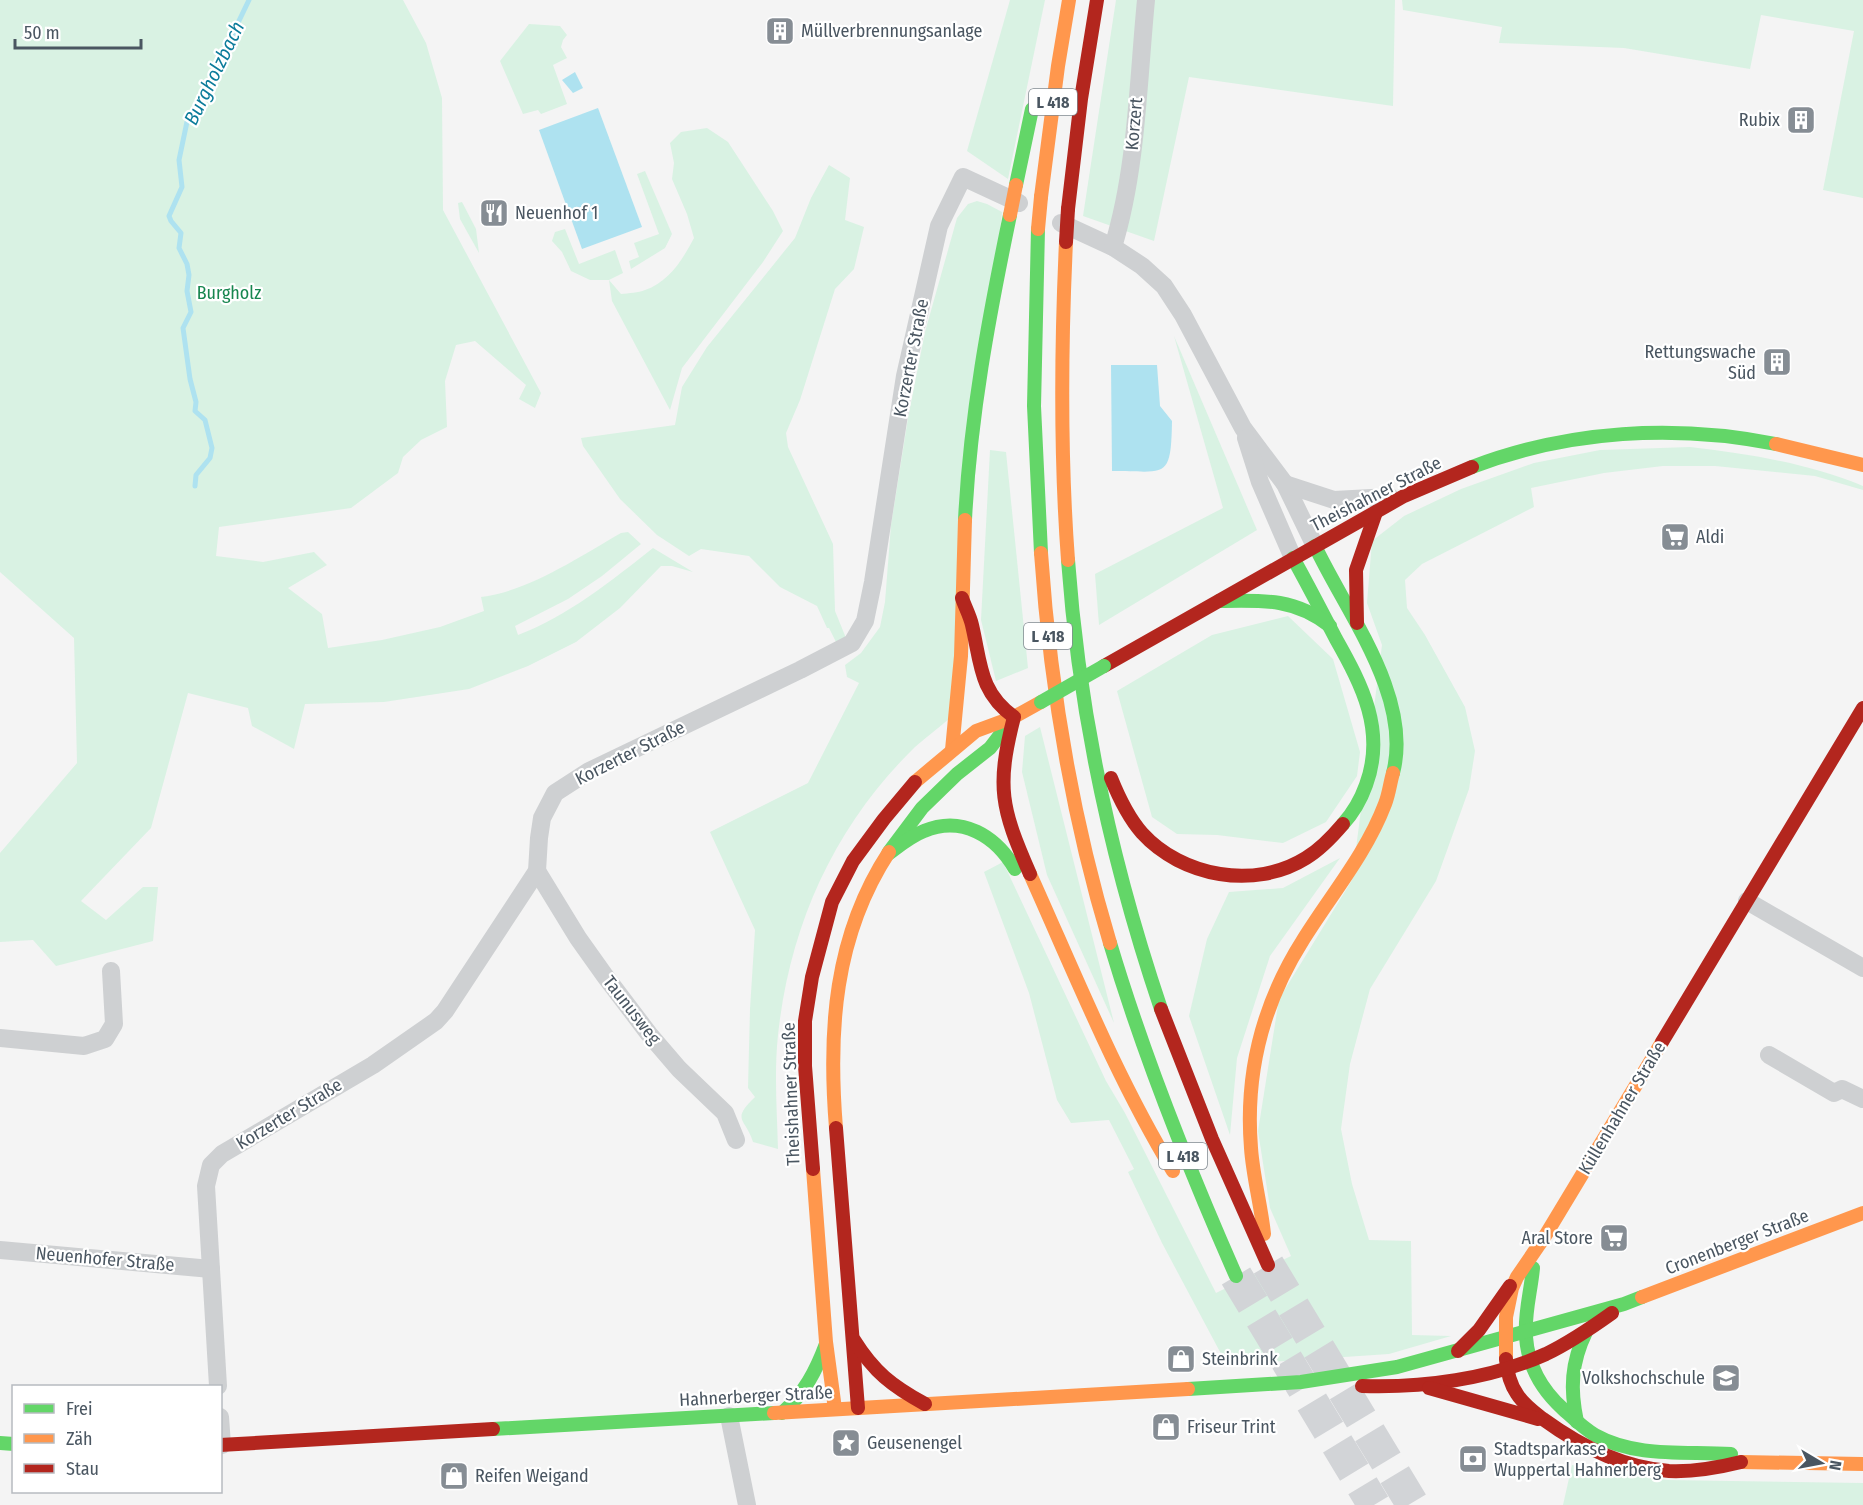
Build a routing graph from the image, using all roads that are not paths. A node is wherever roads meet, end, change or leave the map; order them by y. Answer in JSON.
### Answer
{"nodes":[{"id":1,"x":1097,"y":0,"type":"edge"},
{"id":2,"x":1146,"y":0,"type":"edge"},
{"id":3,"x":1068,"y":4,"type":"edge"},
{"id":4,"x":1043,"y":66,"type":"dead end"},
{"id":5,"x":1035,"y":98,"type":"dead end"},
{"id":6,"x":1113,"y":247,"type":"junction"},
{"id":7,"x":1243,"y":428,"type":"junction"},
{"id":8,"x":1863,"y":465,"type":"edge"},
{"id":9,"x":1286,"y":484,"type":"junction"},
{"id":10,"x":1404,"y":496,"type":"junction"},
{"id":11,"x":1376,"y":512,"type":"junction"},
{"id":12,"x":1315,"y":546,"type":"junction"},
{"id":13,"x":1293,"y":558,"type":"junction"},
{"id":14,"x":962,"y":598,"type":"junction"},
{"id":15,"x":1219,"y":601,"type":"junction"},
{"id":16,"x":1330,"y":626,"type":"junction"},
{"id":17,"x":1358,"y":627,"type":"junction"},
{"id":18,"x":1086,"y":705,"type":"junction"},
{"id":19,"x":1863,"y":708,"type":"edge"},
{"id":20,"x":1014,"y":717,"type":"junction"},
{"id":21,"x":952,"y":750,"type":"junction"},
{"id":22,"x":888,"y":854,"type":"junction"},
{"id":23,"x":537,"y":871,"type":"junction"},
{"id":24,"x":1040,"y":899,"type":"junction"},
{"id":25,"x":1747,"y":901,"type":"junction"},
{"id":26,"x":1863,"y":968,"type":"edge"},
{"id":27,"x":111,"y":971,"type":"dead end"},
{"id":28,"x":0,"y":1038,"type":"edge"},
{"id":29,"x":1768,"y":1055,"type":"dead end"},
{"id":30,"x":1863,"y":1099,"type":"edge"},
{"id":31,"x":736,"y":1140,"type":"dead end"},
{"id":32,"x":1863,"y":1213,"type":"edge"},
{"id":33,"x":0,"y":1250,"type":"edge"},
{"id":34,"x":847,"y":1252,"type":"junction"},
{"id":35,"x":1534,"y":1253,"type":"junction"},
{"id":36,"x":820,"y":1255,"type":"junction"},
{"id":37,"x":211,"y":1269,"type":"junction"},
{"id":38,"x":1517,"y":1276,"type":"junction"},
{"id":39,"x":1532,"y":1279,"type":"junction"},
{"id":40,"x":1540,"y":1296,"type":"dead end"},
{"id":41,"x":1624,"y":1304,"type":"junction"},
{"id":42,"x":1555,"y":1310,"type":"dead end"},
{"id":43,"x":1576,"y":1317,"type":"junction"},
{"id":44,"x":1526,"y":1331,"type":"junction"},
{"id":45,"x":1586,"y":1332,"type":"junction"},
{"id":46,"x":1506,"y":1337,"type":"junction"},
{"id":47,"x":854,"y":1340,"type":"junction"},
{"id":48,"x":826,"y":1342,"type":"junction"},
{"id":49,"x":1458,"y":1351,"type":"junction"},
{"id":50,"x":1530,"y":1361,"type":"junction"},
{"id":51,"x":1508,"y":1369,"type":"junction"},
{"id":52,"x":1293,"y":1383,"type":"junction"},
{"id":53,"x":1408,"y":1384,"type":"junction"},
{"id":54,"x":218,"y":1385,"type":"edge"},
{"id":55,"x":926,"y":1405,"type":"junction"},
{"id":56,"x":858,"y":1408,"type":"junction"},
{"id":57,"x":835,"y":1409,"type":"junction"},
{"id":58,"x":782,"y":1413,"type":"junction"},
{"id":59,"x":729,"y":1416,"type":"junction"},
{"id":60,"x":1576,"y":1422,"type":"junction"},
{"id":61,"x":1550,"y":1423,"type":"junction"},
{"id":62,"x":222,"y":1445,"type":"edge"},
{"id":63,"x":1746,"y":1461,"type":"junction"},
{"id":64,"x":1863,"y":1464,"type":"edge"},
{"id":65,"x":747,"y":1505,"type":"edge"}],
"edges":[{"from":1,"to":18,"type":"main road","number":"L 418","bridge":true},
{"from":2,"to":6,"type":"street","name":"Korzert"},
{"from":3,"to":4,"type":"main road","number":"L 418"},
{"from":3,"to":24,"type":"main road","number":"L 418","bridge":true},
{"from":5,"to":14,"type":"main road","number":"L 418","bridge":true},
{"from":6,"to":7,"type":"street"},
{"from":6,"to":23,"type":"street","name":"Korzerter Straße"},
{"from":7,"to":9,"type":"street"},
{"from":7,"to":13,"type":"street"},
{"from":8,"to":10,"type":"main road","name":"Theishahner Straße"},
{"from":9,"to":10,"type":"street"},
{"from":9,"to":12,"type":"street"},
{"from":10,"to":11,"type":"main road","name":"Theishahner Straße"},
{"from":11,"to":12,"type":"main road","name":"Theishahner Straße"},
{"from":11,"to":17,"type":"main road","number":"L 418"},
{"from":12,"to":13,"type":"main road","name":"Theishahner Straße"},
{"from":12,"to":17,"type":"main road","number":"L 418"},
{"from":13,"to":15,"type":"main road","name":"Theishahner Straße"},
{"from":13,"to":16,"type":"main road","number":"L 418"},
{"from":14,"to":20,"type":"main road"},
{"from":14,"to":21,"type":"main road","number":"L 418"},
{"from":15,"to":16,"type":"main road","number":"L 418"},
{"from":15,"to":20,"type":"main road","name":"Theishahner Straße","bridge":true},
{"from":16,"to":18,"type":"main road","number":"L 418"},
{"from":17,"to":18,"type":"main road","number":"L 418"},
{"from":19,"to":25,"type":"main road","name":"Küllenhahner Straße"},
{"from":20,"to":21,"type":"main road","name":"Theishahner Straße"},
{"from":20,"to":22,"type":"main road","name":"Theishahner Straße"},
{"from":20,"to":24,"type":"main road","number":"L 418"},
{"from":21,"to":36,"type":"main road","name":"Theishahner Straße"},
{"from":22,"to":24,"type":"main road","number":"L 418"},
{"from":22,"to":34,"type":"main road","name":"Theishahner Straße"},
{"from":23,"to":31,"type":"street","name":"Taunusweg"},
{"from":23,"to":37,"type":"street","name":"Korzerter Straße"},
{"from":25,"to":26,"type":"street"},
{"from":25,"to":35,"type":"main road","name":"Küllenhahner Straße"},
{"from":27,"to":28,"type":"street"},
{"from":29,"to":30,"type":"street"},
{"from":32,"to":41,"type":"main road","name":"Cronenberger Straße"},
{"from":33,"to":37,"type":"street","name":"Neuenhofer Straße"},
{"from":34,"to":36,"type":"main road"},
{"from":34,"to":47,"type":"main road","name":"Theishahner Straße"},
{"from":35,"to":38,"type":"main road","name":"Küllenhahner Straße"},
{"from":35,"to":39,"type":"main road"},
{"from":36,"to":48,"type":"main road","name":"Theishahner Straße"},
{"from":37,"to":54,"type":"street","name":"Korzerter Straße"},
{"from":38,"to":46,"type":"main road","name":"Küllenhahner Straße"},
{"from":38,"to":49,"type":"main road"},
{"from":39,"to":40,"type":"main road"},
{"from":39,"to":44,"type":"main road"},
{"from":41,"to":43,"type":"main road","name":"Cronenberger Straße"},
{"from":41,"to":45,"type":"main road","name":"Cronenberger Straße"},
{"from":42,"to":43,"type":"main road"},
{"from":43,"to":44,"type":"main road","name":"Cronenberger Straße"},
{"from":44,"to":46,"type":"main road","name":"Cronenberger Straße"},
{"from":44,"to":50,"type":"main road"},
{"from":45,"to":50,"type":"main road","name":"Cronenberger Straße"},
{"from":45,"to":60,"type":"main road"},
{"from":46,"to":49,"type":"main road","name":"Hahnerberger Straße"},
{"from":46,"to":51,"type":"main road","name":"Küllenhahner Straße"},
{"from":47,"to":55,"type":"main road"},
{"from":47,"to":56,"type":"main road","name":"Theishahner Straße"},
{"from":48,"to":57,"type":"main road","name":"Theishahner Straße"},
{"from":48,"to":58,"type":"main road"},
{"from":49,"to":52,"type":"main road","name":"Hahnerberger Straße"},
{"from":50,"to":51,"type":"main road","name":"Cronenberger Straße"},
{"from":50,"to":60,"type":"main road"},
{"from":51,"to":53,"type":"main road","name":"Hahnerberger Straße"},
{"from":51,"to":61,"type":"main road","name":"Küllenhahner Straße"},
{"from":52,"to":53,"type":"main road","name":"Hahnerberger Straße"},
{"from":52,"to":55,"type":"main road","name":"Hahnerberger Straße"},
{"from":53,"to":61,"type":"main road"},
{"from":55,"to":56,"type":"main road","name":"Hahnerberger Straße"},
{"from":56,"to":57,"type":"main road","name":"Hahnerberger Straße"},
{"from":57,"to":58,"type":"main road","name":"Hahnerberger Straße"},
{"from":58,"to":59,"type":"main road","name":"Hahnerberger Straße"},
{"from":59,"to":62,"type":"main road","name":"Hahnerberger Straße"},
{"from":59,"to":65,"type":"street"},
{"from":60,"to":63,"type":"main road"},
{"from":61,"to":63,"type":"main road"},
{"from":63,"to":64,"type":"main road"}]}
